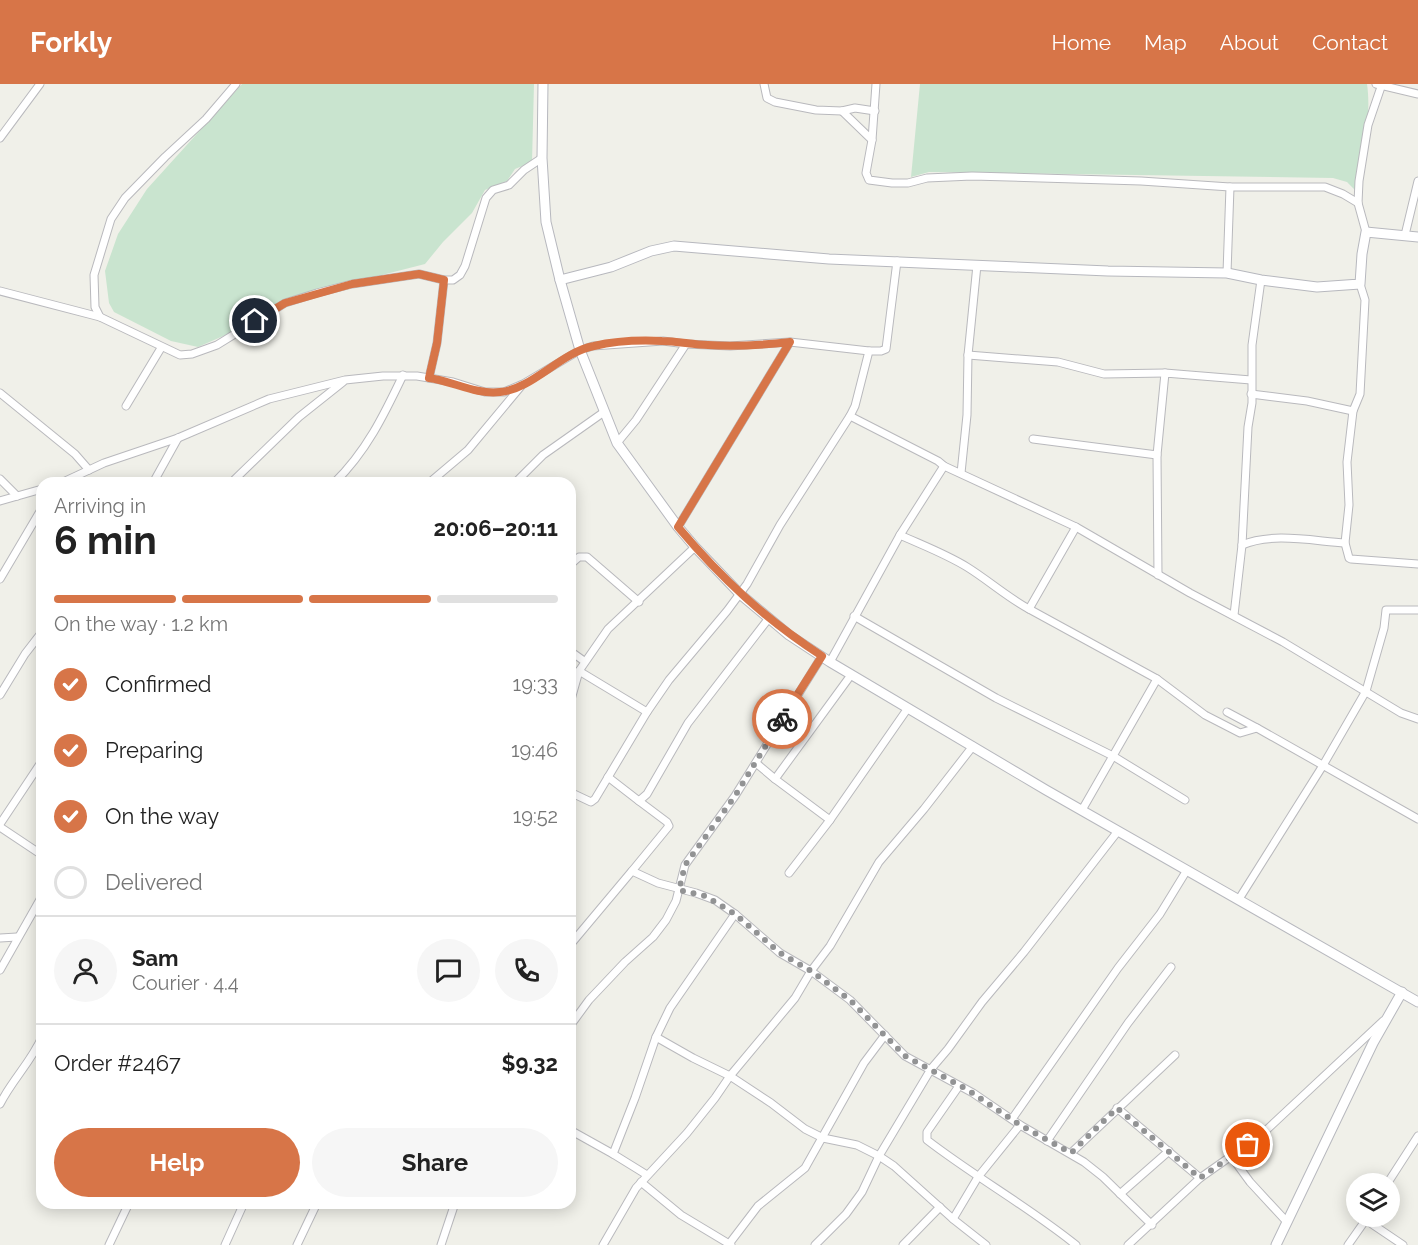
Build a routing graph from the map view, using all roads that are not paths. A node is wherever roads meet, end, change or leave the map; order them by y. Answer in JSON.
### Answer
{"nodes":[{"id":1,"x":40,"y":84,"type":"edge"},
{"id":2,"x":236,"y":84,"type":"edge"},
{"id":3,"x":543,"y":84,"type":"edge"},
{"id":4,"x":764,"y":84,"type":"edge"},
{"id":5,"x":876,"y":84,"type":"edge"},
{"id":6,"x":1380,"y":85,"type":"edge"},
{"id":7,"x":1418,"y":94,"type":"edge"},
{"id":8,"x":842,"y":111,"type":"junction"},
{"id":9,"x":875,"y":111,"type":"junction"},
{"id":10,"x":0,"y":138,"type":"edge"},
{"id":11,"x":872,"y":140,"type":"junction"},
{"id":12,"x":542,"y":158,"type":"junction"},
{"id":13,"x":1418,"y":181,"type":"edge"},
{"id":14,"x":1230,"y":187,"type":"junction"},
{"id":15,"x":1358,"y":203,"type":"junction"},
{"id":16,"x":1366,"y":232,"type":"junction"},
{"id":17,"x":1405,"y":235,"type":"junction"},
{"id":18,"x":1418,"y":237,"type":"edge"},
{"id":19,"x":897,"y":261,"type":"junction"},
{"id":20,"x":977,"y":265,"type":"junction"},
{"id":21,"x":1227,"y":273,"type":"junction"},
{"id":22,"x":444,"y":280,"type":"junction"},
{"id":23,"x":560,"y":280,"type":"junction"},
{"id":24,"x":1261,"y":280,"type":"junction"},
{"id":25,"x":1360,"y":284,"type":"junction"},
{"id":26,"x":0,"y":291,"type":"edge"},
{"id":27,"x":100,"y":317,"type":"junction"},
{"id":28,"x":790,"y":342,"type":"junction"},
{"id":29,"x":686,"y":344,"type":"junction"},
{"id":30,"x":161,"y":348,"type":"junction"},
{"id":31,"x":580,"y":350,"type":"junction"},
{"id":32,"x":869,"y":351,"type":"junction"},
{"id":33,"x":968,"y":355,"type":"junction"},
{"id":34,"x":1165,"y":373,"type":"junction"},
{"id":35,"x":403,"y":375,"type":"junction"},
{"id":36,"x":429,"y":378,"type":"junction"},
{"id":37,"x":345,"y":380,"type":"junction"},
{"id":38,"x":1251,"y":380,"type":"junction"},
{"id":39,"x":523,"y":384,"type":"junction"},
{"id":40,"x":0,"y":393,"type":"edge"},
{"id":41,"x":1251,"y":394,"type":"junction"},
{"id":42,"x":126,"y":406,"type":"dead end"},
{"id":43,"x":1353,"y":411,"type":"junction"},
{"id":44,"x":604,"y":412,"type":"junction"},
{"id":45,"x":850,"y":416,"type":"junction"},
{"id":46,"x":178,"y":438,"type":"junction"},
{"id":47,"x":1033,"y":439,"type":"dead end"},
{"id":48,"x":617,"y":443,"type":"junction"},
{"id":49,"x":1157,"y":455,"type":"junction"},
{"id":50,"x":944,"y":466,"type":"junction"},
{"id":51,"x":89,"y":470,"type":"junction"},
{"id":52,"x":962,"y":473,"type":"junction"},
{"id":53,"x":74,"y":477,"type":"edge"},
{"id":54,"x":156,"y":477,"type":"edge"},
{"id":55,"x":237,"y":477,"type":"edge"},
{"id":56,"x":340,"y":477,"type":"edge"},
{"id":57,"x":436,"y":477,"type":"edge"},
{"id":58,"x":521,"y":477,"type":"edge"},
{"id":59,"x":0,"y":479,"type":"edge"},
{"id":60,"x":36,"y":491,"type":"edge"},
{"id":61,"x":17,"y":496,"type":"junction"},
{"id":62,"x":0,"y":501,"type":"edge"},
{"id":63,"x":36,"y":518,"type":"edge"},
{"id":64,"x":678,"y":527,"type":"junction"},
{"id":65,"x":1076,"y":527,"type":"junction"},
{"id":66,"x":900,"y":535,"type":"junction"},
{"id":67,"x":1345,"y":543,"type":"junction"},
{"id":68,"x":1242,"y":544,"type":"junction"},
{"id":69,"x":695,"y":547,"type":"junction"},
{"id":70,"x":576,"y":560,"type":"edge"},
{"id":71,"x":1418,"y":564,"type":"edge"},
{"id":72,"x":1158,"y":575,"type":"junction"},
{"id":73,"x":0,"y":579,"type":"edge"},
{"id":74,"x":740,"y":594,"type":"junction"},
{"id":75,"x":639,"y":602,"type":"junction"},
{"id":76,"x":1029,"y":609,"type":"junction"},
{"id":77,"x":1418,"y":610,"type":"edge"},
{"id":78,"x":1234,"y":615,"type":"junction"},
{"id":79,"x":854,"y":616,"type":"junction"},
{"id":80,"x":768,"y":618,"type":"junction"},
{"id":81,"x":36,"y":640,"type":"edge"},
{"id":82,"x":576,"y":655,"type":"edge"},
{"id":83,"x":826,"y":659,"type":"junction"},
{"id":84,"x":584,"y":661,"type":"junction"},
{"id":85,"x":579,"y":671,"type":"junction"},
{"id":86,"x":851,"y":675,"type":"junction"},
{"id":87,"x":1157,"y":679,"type":"junction"},
{"id":88,"x":576,"y":682,"type":"edge"},
{"id":89,"x":1366,"y":691,"type":"junction"},
{"id":90,"x":0,"y":695,"type":"edge"},
{"id":91,"x":908,"y":708,"type":"junction"},
{"id":92,"x":647,"y":712,"type":"junction"},
{"id":93,"x":1227,"y":712,"type":"dead end"},
{"id":94,"x":1418,"y":719,"type":"edge"},
{"id":95,"x":1257,"y":728,"type":"junction"},
{"id":96,"x":973,"y":746,"type":"junction"},
{"id":97,"x":1113,"y":756,"type":"junction"},
{"id":98,"x":756,"y":763,"type":"junction"},
{"id":99,"x":1322,"y":767,"type":"junction"},
{"id":100,"x":36,"y":770,"type":"edge"},
{"id":101,"x":608,"y":777,"type":"junction"},
{"id":102,"x":775,"y":779,"type":"junction"},
{"id":103,"x":576,"y":794,"type":"edge"},
{"id":104,"x":1185,"y":800,"type":"dead end"},
{"id":105,"x":639,"y":801,"type":"junction"},
{"id":106,"x":1082,"y":810,"type":"junction"},
{"id":107,"x":1418,"y":819,"type":"edge"},
{"id":108,"x":830,"y":820,"type":"junction"},
{"id":109,"x":0,"y":826,"type":"edge"},
{"id":110,"x":1118,"y":831,"type":"junction"},
{"id":111,"x":36,"y":851,"type":"edge"},
{"id":112,"x":1187,"y":870,"type":"junction"},
{"id":113,"x":632,"y":871,"type":"junction"},
{"id":114,"x":789,"y":873,"type":"dead end"},
{"id":115,"x":679,"y":890,"type":"junction"},
{"id":116,"x":1239,"y":899,"type":"junction"},
{"id":117,"x":36,"y":906,"type":"edge"},
{"id":118,"x":735,"y":914,"type":"junction"},
{"id":119,"x":17,"y":937,"type":"junction"},
{"id":120,"x":0,"y":938,"type":"edge"},
{"id":121,"x":576,"y":938,"type":"edge"},
{"id":122,"x":1171,"y":967,"type":"dead end"},
{"id":123,"x":0,"y":970,"type":"edge"},
{"id":124,"x":811,"y":971,"type":"junction"},
{"id":125,"x":1402,"y":992,"type":"junction"},
{"id":126,"x":1418,"y":1002,"type":"edge"},
{"id":127,"x":576,"y":1018,"type":"edge"},
{"id":128,"x":1385,"y":1019,"type":"junction"},
{"id":129,"x":885,"y":1035,"type":"junction"},
{"id":130,"x":656,"y":1037,"type":"junction"},
{"id":131,"x":36,"y":1051,"type":"edge"},
{"id":132,"x":1175,"y":1054,"type":"dead end"},
{"id":133,"x":931,"y":1069,"type":"junction"},
{"id":134,"x":730,"y":1076,"type":"junction"},
{"id":135,"x":959,"y":1086,"type":"junction"},
{"id":136,"x":0,"y":1104,"type":"edge"},
{"id":137,"x":1117,"y":1108,"type":"junction"},
{"id":138,"x":1012,"y":1119,"type":"junction"},
{"id":139,"x":1020,"y":1125,"type":"junction"},
{"id":140,"x":576,"y":1133,"type":"edge"},
{"id":141,"x":1418,"y":1136,"type":"edge"},
{"id":142,"x":823,"y":1138,"type":"junction"},
{"id":143,"x":1047,"y":1141,"type":"junction"},
{"id":144,"x":1170,"y":1151,"type":"junction"},
{"id":145,"x":1071,"y":1153,"type":"junction"},
{"id":146,"x":613,"y":1154,"type":"junction"},
{"id":147,"x":879,"y":1156,"type":"junction"},
{"id":148,"x":1232,"y":1156,"type":"junction"},
{"id":149,"x":1394,"y":1173,"type":"edge"},
{"id":150,"x":647,"y":1175,"type":"junction"},
{"id":151,"x":978,"y":1177,"type":"junction"},
{"id":152,"x":1200,"y":1178,"type":"junction"},
{"id":153,"x":641,"y":1182,"type":"junction"},
{"id":154,"x":1120,"y":1194,"type":"junction"},
{"id":155,"x":940,"y":1207,"type":"junction"},
{"id":156,"x":126,"y":1209,"type":"edge"},
{"id":157,"x":241,"y":1209,"type":"edge"},
{"id":158,"x":314,"y":1209,"type":"edge"},
{"id":159,"x":453,"y":1209,"type":"edge"},
{"id":160,"x":953,"y":1220,"type":"junction"},
{"id":161,"x":1287,"y":1222,"type":"junction"},
{"id":162,"x":1152,"y":1225,"type":"junction"},
{"id":163,"x":1361,"y":1227,"type":"edge"},
{"id":164,"x":1379,"y":1227,"type":"edge"},
{"id":165,"x":730,"y":1244,"type":"edge"},
{"id":166,"x":109,"y":1245,"type":"edge"},
{"id":167,"x":225,"y":1245,"type":"edge"},
{"id":168,"x":297,"y":1245,"type":"edge"},
{"id":169,"x":441,"y":1245,"type":"edge"},
{"id":170,"x":603,"y":1245,"type":"edge"},
{"id":171,"x":814,"y":1245,"type":"edge"},
{"id":172,"x":903,"y":1245,"type":"edge"},
{"id":173,"x":986,"y":1245,"type":"edge"},
{"id":174,"x":1077,"y":1245,"type":"edge"},
{"id":175,"x":1128,"y":1245,"type":"edge"},
{"id":176,"x":1276,"y":1245,"type":"edge"},
{"id":177,"x":1348,"y":1245,"type":"edge"},
{"id":178,"x":1403,"y":1245,"type":"edge"}],
"edges":[{"from":1,"to":10,"type":"street"},
{"from":2,"to":27,"type":"street"},
{"from":3,"to":12,"type":"main road"},
{"from":4,"to":8,"type":"street"},
{"from":5,"to":9,"type":"street"},
{"from":6,"to":7,"type":"street"},
{"from":6,"to":15,"type":"street"},
{"from":8,"to":9,"type":"street"},
{"from":8,"to":11,"type":"street"},
{"from":9,"to":11,"type":"street"},
{"from":11,"to":14,"type":"street"},
{"from":12,"to":22,"type":"street"},
{"from":12,"to":23,"type":"main road"},
{"from":13,"to":17,"type":"street"},
{"from":14,"to":15,"type":"street"},
{"from":14,"to":21,"type":"street"},
{"from":15,"to":16,"type":"street"},
{"from":16,"to":17,"type":"main road"},
{"from":16,"to":25,"type":"main road"},
{"from":17,"to":18,"type":"main road"},
{"from":19,"to":20,"type":"main road"},
{"from":19,"to":23,"type":"main road"},
{"from":19,"to":32,"type":"street"},
{"from":20,"to":21,"type":"main road"},
{"from":20,"to":33,"type":"street"},
{"from":21,"to":24,"type":"main road"},
{"from":22,"to":30,"type":"street"},
{"from":22,"to":36,"type":"street"},
{"from":23,"to":31,"type":"main road"},
{"from":24,"to":25,"type":"main road"},
{"from":24,"to":38,"type":"street"},
{"from":25,"to":43,"type":"street"},
{"from":26,"to":27,"type":"street"},
{"from":27,"to":30,"type":"street"},
{"from":28,"to":29,"type":"street"},
{"from":28,"to":32,"type":"street"},
{"from":28,"to":64,"type":"street"},
{"from":29,"to":31,"type":"street"},
{"from":29,"to":48,"type":"street"},
{"from":30,"to":42,"type":"street"},
{"from":31,"to":39,"type":"street"},
{"from":31,"to":44,"type":"main road"},
{"from":32,"to":45,"type":"street"},
{"from":33,"to":34,"type":"street"},
{"from":33,"to":52,"type":"street"},
{"from":34,"to":38,"type":"street"},
{"from":34,"to":49,"type":"street"},
{"from":35,"to":36,"type":"street"},
{"from":35,"to":37,"type":"street"},
{"from":35,"to":56,"type":"street"},
{"from":36,"to":39,"type":"street"},
{"from":37,"to":46,"type":"street"},
{"from":37,"to":55,"type":"street"},
{"from":38,"to":41,"type":"street"},
{"from":39,"to":57,"type":"street"},
{"from":40,"to":51,"type":"street"},
{"from":41,"to":43,"type":"street"},
{"from":41,"to":68,"type":"street"},
{"from":43,"to":67,"type":"street"},
{"from":44,"to":48,"type":"main road"},
{"from":44,"to":58,"type":"street"},
{"from":45,"to":50,"type":"street"},
{"from":45,"to":74,"type":"street"},
{"from":46,"to":51,"type":"street"},
{"from":46,"to":54,"type":"street"},
{"from":47,"to":49,"type":"street"},
{"from":48,"to":64,"type":"main road"},
{"from":49,"to":72,"type":"street"},
{"from":50,"to":52,"type":"street"},
{"from":50,"to":66,"type":"street"},
{"from":51,"to":53,"type":"street"},
{"from":52,"to":65,"type":"street"},
{"from":59,"to":61,"type":"street"},
{"from":60,"to":61,"type":"street"},
{"from":61,"to":62,"type":"street"},
{"from":63,"to":73,"type":"street"},
{"from":64,"to":69,"type":"main road"},
{"from":65,"to":72,"type":"street"},
{"from":65,"to":76,"type":"street"},
{"from":66,"to":76,"type":"street"},
{"from":66,"to":79,"type":"street"},
{"from":67,"to":68,"type":"street"},
{"from":67,"to":71,"type":"street"},
{"from":68,"to":78,"type":"street"},
{"from":69,"to":74,"type":"main road"},
{"from":69,"to":75,"type":"street"},
{"from":70,"to":75,"type":"street"},
{"from":72,"to":78,"type":"street"},
{"from":74,"to":80,"type":"main road"},
{"from":74,"to":92,"type":"street"},
{"from":75,"to":84,"type":"street"},
{"from":76,"to":87,"type":"street"},
{"from":77,"to":89,"type":"street"},
{"from":78,"to":89,"type":"street"},
{"from":79,"to":83,"type":"street"},
{"from":79,"to":97,"type":"street"},
{"from":80,"to":83,"type":"main road"},
{"from":80,"to":105,"type":"street"},
{"from":81,"to":90,"type":"street"},
{"from":82,"to":84,"type":"street"},
{"from":83,"to":86,"type":"main road"},
{"from":83,"to":98,"type":"street"},
{"from":84,"to":85,"type":"street"},
{"from":85,"to":88,"type":"street"},
{"from":85,"to":92,"type":"street"},
{"from":86,"to":91,"type":"main road"},
{"from":86,"to":102,"type":"street"},
{"from":87,"to":95,"type":"street"},
{"from":87,"to":97,"type":"street"},
{"from":89,"to":94,"type":"street"},
{"from":89,"to":99,"type":"street"},
{"from":91,"to":96,"type":"main road"},
{"from":91,"to":108,"type":"street"},
{"from":92,"to":101,"type":"street"},
{"from":93,"to":95,"type":"street"},
{"from":95,"to":99,"type":"street"},
{"from":96,"to":106,"type":"main road"},
{"from":96,"to":124,"type":"street"},
{"from":97,"to":104,"type":"street"},
{"from":97,"to":106,"type":"street"},
{"from":98,"to":102,"type":"street"},
{"from":98,"to":115,"type":"street"},
{"from":99,"to":107,"type":"street"},
{"from":99,"to":116,"type":"street"},
{"from":100,"to":109,"type":"street"},
{"from":101,"to":103,"type":"street"},
{"from":101,"to":105,"type":"street"},
{"from":102,"to":108,"type":"street"},
{"from":105,"to":113,"type":"street"},
{"from":106,"to":110,"type":"main road"},
{"from":108,"to":114,"type":"street"},
{"from":109,"to":111,"type":"street"},
{"from":110,"to":112,"type":"main road"},
{"from":110,"to":133,"type":"street"},
{"from":112,"to":116,"type":"main road"},
{"from":112,"to":138,"type":"street"},
{"from":113,"to":115,"type":"street"},
{"from":113,"to":121,"type":"street"},
{"from":115,"to":118,"type":"street"},
{"from":115,"to":127,"type":"street"},
{"from":116,"to":125,"type":"main road"},
{"from":117,"to":119,"type":"street"},
{"from":118,"to":124,"type":"street"},
{"from":118,"to":130,"type":"street"},
{"from":119,"to":120,"type":"street"},
{"from":119,"to":123,"type":"street"},
{"from":122,"to":143,"type":"street"},
{"from":124,"to":129,"type":"street"},
{"from":124,"to":134,"type":"street"},
{"from":125,"to":126,"type":"main road"},
{"from":125,"to":128,"type":"main road"},
{"from":128,"to":148,"type":"street"},
{"from":128,"to":161,"type":"main road"},
{"from":129,"to":133,"type":"street"},
{"from":129,"to":142,"type":"street"},
{"from":130,"to":134,"type":"street"},
{"from":130,"to":146,"type":"street"},
{"from":131,"to":136,"type":"street"},
{"from":132,"to":137,"type":"street"},
{"from":133,"to":135,"type":"street"},
{"from":133,"to":147,"type":"street"},
{"from":134,"to":142,"type":"street"},
{"from":134,"to":150,"type":"street"},
{"from":135,"to":138,"type":"street"},
{"from":135,"to":151,"type":"street"},
{"from":137,"to":144,"type":"street"},
{"from":137,"to":145,"type":"street"},
{"from":138,"to":139,"type":"street"},
{"from":139,"to":143,"type":"street"},
{"from":139,"to":151,"type":"street"},
{"from":140,"to":146,"type":"street"},
{"from":141,"to":149,"type":"street"},
{"from":142,"to":147,"type":"street"},
{"from":142,"to":165,"type":"street"},
{"from":143,"to":145,"type":"street"},
{"from":144,"to":152,"type":"street"},
{"from":144,"to":154,"type":"street"},
{"from":145,"to":154,"type":"street"},
{"from":146,"to":150,"type":"street"},
{"from":147,"to":155,"type":"street"},
{"from":147,"to":171,"type":"street"},
{"from":148,"to":152,"type":"street"},
{"from":148,"to":161,"type":"street"},
{"from":150,"to":153,"type":"street"},
{"from":151,"to":160,"type":"street"},
{"from":151,"to":174,"type":"street"},
{"from":152,"to":162,"type":"street"},
{"from":153,"to":165,"type":"street"},
{"from":153,"to":170,"type":"street"},
{"from":154,"to":162,"type":"street"},
{"from":155,"to":160,"type":"street"},
{"from":155,"to":172,"type":"street"},
{"from":156,"to":166,"type":"street"},
{"from":157,"to":167,"type":"street"},
{"from":158,"to":168,"type":"street"},
{"from":159,"to":169,"type":"street"},
{"from":160,"to":173,"type":"street"},
{"from":161,"to":176,"type":"main road"},
{"from":162,"to":175,"type":"street"},
{"from":163,"to":177,"type":"street"},
{"from":164,"to":178,"type":"street"}]}
